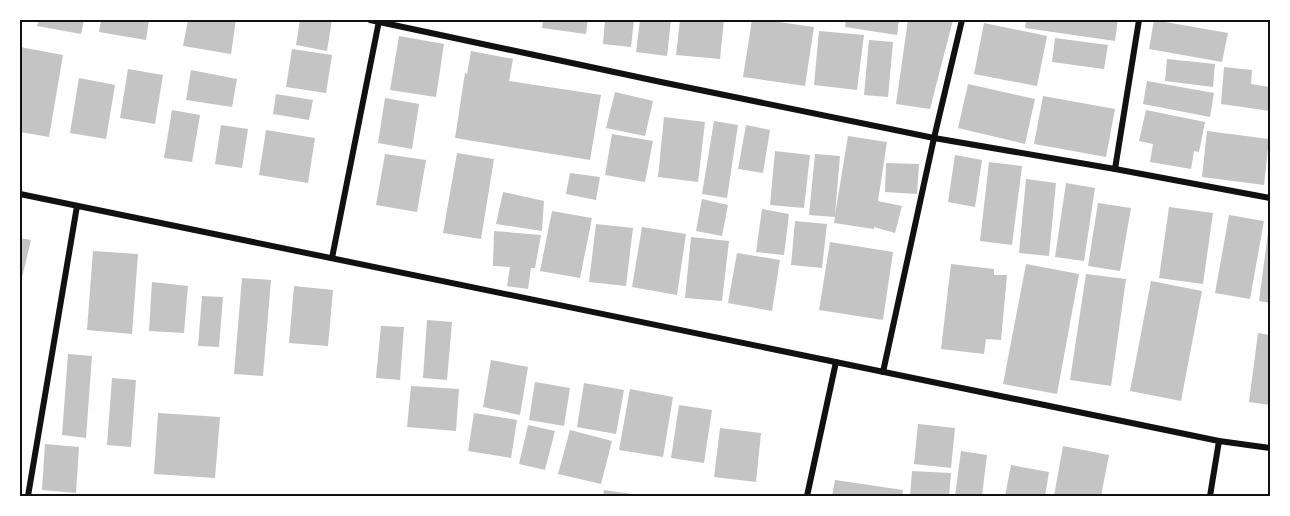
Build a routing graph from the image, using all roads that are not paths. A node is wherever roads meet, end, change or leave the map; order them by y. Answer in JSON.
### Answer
{"nodes":[{"id":1,"x":370,"y":20,"type":"edge"},
{"id":2,"x":962,"y":20,"type":"edge"},
{"id":3,"x":1139,"y":20,"type":"edge"},
{"id":4,"x":379,"y":21,"type":"edge"},
{"id":5,"x":934,"y":138,"type":"junction"},
{"id":6,"x":1115,"y":169,"type":"junction"},
{"id":7,"x":20,"y":194,"type":"edge"},
{"id":8,"x":1270,"y":198,"type":"edge"},
{"id":9,"x":77,"y":206,"type":"junction"},
{"id":10,"x":332,"y":258,"type":"junction"},
{"id":11,"x":836,"y":362,"type":"junction"},
{"id":12,"x":883,"y":372,"type":"junction"},
{"id":13,"x":1219,"y":441,"type":"junction"},
{"id":14,"x":1270,"y":448,"type":"edge"},
{"id":15,"x":28,"y":496,"type":"edge"},
{"id":16,"x":807,"y":496,"type":"edge"},
{"id":17,"x":1210,"y":496,"type":"edge"}],
"edges":[{"from":1,"to":4,"type":"street"},
{"from":2,"to":5,"type":"street"},
{"from":3,"to":6,"type":"street"},
{"from":4,"to":5,"type":"street"},
{"from":4,"to":10,"type":"street"},
{"from":5,"to":6,"type":"street"},
{"from":5,"to":12,"type":"street"},
{"from":6,"to":8,"type":"street"},
{"from":7,"to":9,"type":"street"},
{"from":9,"to":10,"type":"street"},
{"from":9,"to":15,"type":"street"},
{"from":10,"to":11,"type":"street"},
{"from":11,"to":12,"type":"street"},
{"from":11,"to":16,"type":"street"},
{"from":12,"to":13,"type":"street"},
{"from":13,"to":14,"type":"street"},
{"from":13,"to":17,"type":"street"}]}
